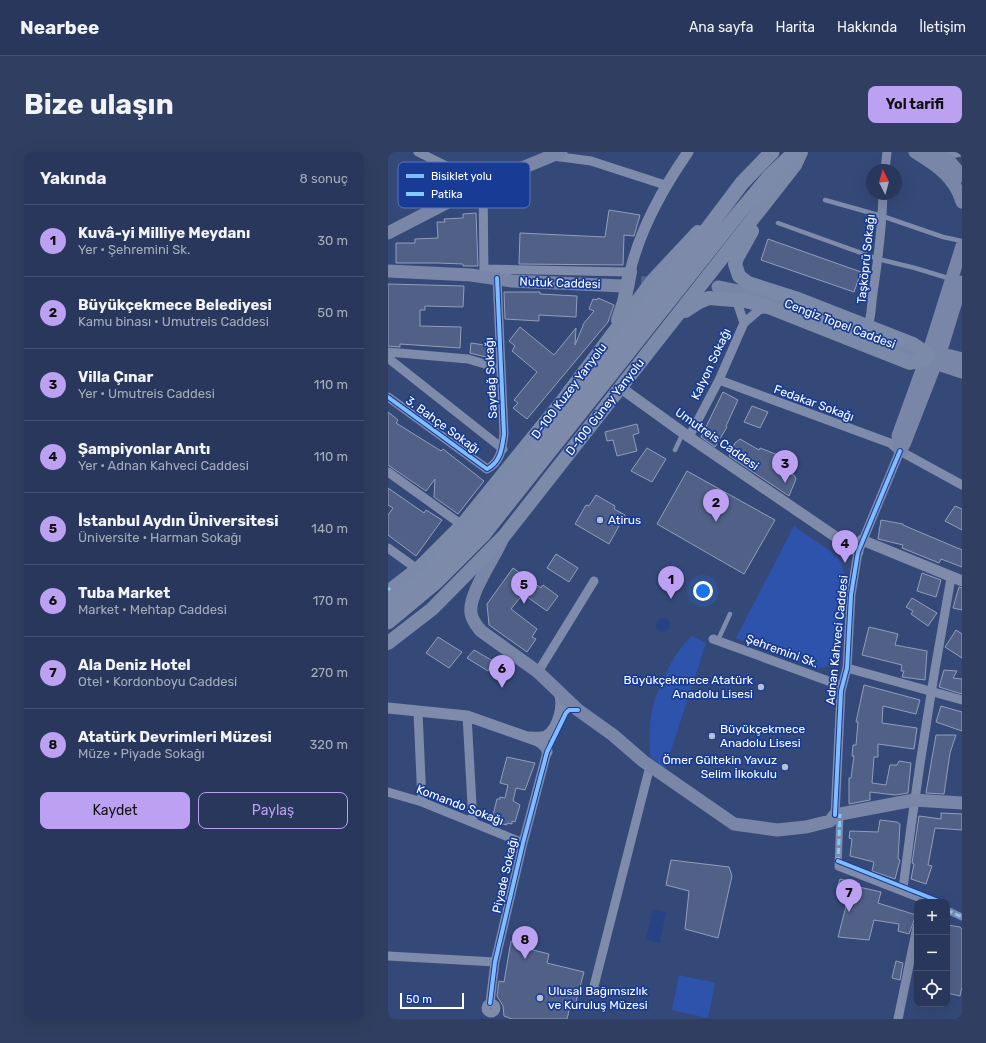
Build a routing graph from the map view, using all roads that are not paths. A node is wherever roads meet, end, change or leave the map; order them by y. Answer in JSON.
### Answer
{"nodes":[{"id":1,"x":418,"y":152,"type":"edge"},
{"id":2,"x":586,"y":152,"type":"edge"},
{"id":3,"x":688,"y":152,"type":"edge"},
{"id":4,"x":772,"y":152,"type":"edge"},
{"id":5,"x":795,"y":152,"type":"edge"},
{"id":6,"x":800,"y":152,"type":"edge"},
{"id":7,"x":887,"y":152,"type":"edge"},
{"id":8,"x":915,"y":152,"type":"edge"},
{"id":9,"x":962,"y":152,"type":"edge"},
{"id":10,"x":557,"y":154,"type":"edge"},
{"id":11,"x":937,"y":154,"type":"edge"},
{"id":12,"x":591,"y":161,"type":"junction"},
{"id":13,"x":438,"y":162,"type":"edge"},
{"id":14,"x":886,"y":164,"type":"edge"},
{"id":15,"x":530,"y":165,"type":"edge"},
{"id":16,"x":962,"y":176,"type":"edge"},
{"id":17,"x":742,"y":183,"type":"junction"},
{"id":18,"x":665,"y":185,"type":"junction"},
{"id":19,"x":825,"y":200,"type":"dead end"},
{"id":20,"x":883,"y":200,"type":"edge"},
{"id":21,"x":962,"y":202,"type":"edge"},
{"id":22,"x":764,"y":203,"type":"junction"},
{"id":23,"x":436,"y":208,"type":"edge"},
{"id":24,"x":484,"y":208,"type":"edge"},
{"id":25,"x":882,"y":216,"type":"junction"},
{"id":26,"x":778,"y":222,"type":"dead end"},
{"id":27,"x":388,"y":233,"type":"edge"},
{"id":28,"x":962,"y":241,"type":"edge"},
{"id":29,"x":962,"y":246,"type":"edge"},
{"id":30,"x":878,"y":259,"type":"junction"},
{"id":31,"x":388,"y":271,"type":"edge"},
{"id":32,"x":488,"y":275,"type":"junction"},
{"id":33,"x":654,"y":279,"type":"junction"},
{"id":34,"x":625,"y":280,"type":"junction"},
{"id":35,"x":957,"y":281,"type":"edge"},
{"id":36,"x":718,"y":290,"type":"dead end"},
{"id":37,"x":736,"y":299,"type":"junction"},
{"id":38,"x":771,"y":308,"type":"junction"},
{"id":39,"x":676,"y":316,"type":"junction"},
{"id":40,"x":744,"y":323,"type":"junction"},
{"id":41,"x":868,"y":326,"type":"junction"},
{"id":42,"x":614,"y":333,"type":"junction"},
{"id":43,"x":388,"y":352,"type":"edge"},
{"id":44,"x":388,"y":358,"type":"edge"},
{"id":45,"x":962,"y":359,"type":"edge"},
{"id":46,"x":935,"y":360,"type":"junction"},
{"id":47,"x":501,"y":369,"type":"junction"},
{"id":48,"x":962,"y":372,"type":"edge"},
{"id":49,"x":719,"y":380,"type":"junction"},
{"id":50,"x":621,"y":388,"type":"junction"},
{"id":51,"x":388,"y":397,"type":"edge"},
{"id":52,"x":686,"y":435,"type":"junction"},
{"id":53,"x":503,"y":448,"type":"junction"},
{"id":54,"x":675,"y":450,"type":"dead end"},
{"id":55,"x":900,"y":452,"type":"junction"},
{"id":56,"x":487,"y":470,"type":"joint"},
{"id":57,"x":388,"y":472,"type":"edge"},
{"id":58,"x":962,"y":485,"type":"edge"},
{"id":59,"x":462,"y":525,"type":"junction"},
{"id":60,"x":504,"y":536,"type":"junction"},
{"id":61,"x":862,"y":540,"type":"junction"},
{"id":62,"x":388,"y":548,"type":"edge"},
{"id":63,"x":858,"y":552,"type":"junction"},
{"id":64,"x":417,"y":569,"type":"junction"},
{"id":65,"x":951,"y":578,"type":"junction"},
{"id":66,"x":594,"y":581,"type":"dead end"},
{"id":67,"x":962,"y":581,"type":"edge"},
{"id":68,"x":389,"y":590,"type":"edge"},
{"id":69,"x":388,"y":607,"type":"edge"},
{"id":70,"x":730,"y":614,"type":"dead end"},
{"id":71,"x":388,"y":622,"type":"edge"},
{"id":72,"x":715,"y":639,"type":"joint"},
{"id":73,"x":388,"y":643,"type":"edge"},
{"id":74,"x":847,"y":668,"type":"junction"},
{"id":75,"x":538,"y":672,"type":"junction"},
{"id":76,"x":842,"y":686,"type":"junction"},
{"id":77,"x":930,"y":691,"type":"junction"},
{"id":78,"x":559,"y":693,"type":"junction"},
{"id":79,"x":962,"y":700,"type":"edge"},
{"id":80,"x":388,"y":708,"type":"edge"},
{"id":81,"x":578,"y":710,"type":"junction"},
{"id":82,"x":418,"y":712,"type":"junction"},
{"id":83,"x":467,"y":716,"type":"junction"},
{"id":84,"x":528,"y":737,"type":"junction"},
{"id":85,"x":547,"y":752,"type":"junction"},
{"id":86,"x":650,"y":766,"type":"junction"},
{"id":87,"x":388,"y":792,"type":"edge"},
{"id":88,"x":914,"y":800,"type":"junction"},
{"id":89,"x":422,"y":802,"type":"junction"},
{"id":90,"x":962,"y":803,"type":"edge"},
{"id":91,"x":838,"y":815,"type":"junction"},
{"id":92,"x":473,"y":822,"type":"junction"},
{"id":93,"x":523,"y":843,"type":"junction"},
{"id":94,"x":904,"y":888,"type":"dead end"},
{"id":95,"x":920,"y":899,"type":"edge"},
{"id":96,"x":950,"y":911,"type":"edge"},
{"id":97,"x":962,"y":917,"type":"edge"},
{"id":98,"x":915,"y":935,"type":"edge"},
{"id":99,"x":388,"y":956,"type":"edge"},
{"id":100,"x":495,"y":962,"type":"junction"},
{"id":101,"x":593,"y":990,"type":"dead end"},
{"id":102,"x":494,"y":1016,"type":"edge"},
{"id":103,"x":898,"y":1019,"type":"edge"}],
"edges":[{"from":1,"to":13,"type":"street"},
{"from":2,"to":12,"type":"street"},
{"from":3,"to":18,"type":"street"},
{"from":4,"to":17,"type":"highway"},
{"from":5,"to":71,"type":"highway"},
{"from":6,"to":22,"type":"main road","name":"D-100 Güney Yanyolu"},
{"from":7,"to":14,"type":"street"},
{"from":8,"to":21,"type":"main road"},
{"from":9,"to":11,"type":"street"},
{"from":10,"to":12,"type":"street"},
{"from":10,"to":15,"type":"main road"},
{"from":11,"to":16,"type":"main road"},
{"from":12,"to":18,"type":"street"},
{"from":17,"to":33,"type":"main road","name":"D-100 Kuzey Yanyolu"},
{"from":17,"to":69,"type":"highway"},
{"from":18,"to":34,"type":"street"},
{"from":19,"to":25,"type":"lane"},
{"from":20,"to":25,"type":"street","name":"Taşköprü Sokağı"},
{"from":22,"to":39,"type":"main road","name":"D-100 Güney Yanyolu"},
{"from":22,"to":41,"type":"main road"},
{"from":23,"to":27,"type":"main road"},
{"from":24,"to":32,"type":"street","name":"Saydağ Sokağı"},
{"from":25,"to":28,"type":"lane"},
{"from":25,"to":30,"type":"street","name":"Taşköprü Sokağı"},
{"from":26,"to":30,"type":"lane"},
{"from":29,"to":35,"type":"main road","name":"Adnan Kahveci Caddesi"},
{"from":30,"to":35,"type":"lane"},
{"from":30,"to":41,"type":"street","name":"Taşköprü Sokağı"},
{"from":31,"to":32,"type":"main road","name":"Nutuk Caddesi"},
{"from":32,"to":34,"type":"main road","name":"Nutuk Caddesi"},
{"from":32,"to":47,"type":"street","name":"Saydağ Sokağı"},
{"from":33,"to":34,"type":"main road"},
{"from":33,"to":42,"type":"main road","name":"D-100 Kuzey Yanyolu"},
{"from":34,"to":42,"type":"main road"},
{"from":35,"to":46,"type":"main road","name":"Adnan Kahveci Caddesi"},
{"from":36,"to":46,"type":"main road","name":"Cengiz Topel Caddesi"},
{"from":37,"to":38,"type":"main road"},
{"from":37,"to":39,"type":"main road"},
{"from":37,"to":40,"type":"street","name":"Kalyon Sokağı"},
{"from":38,"to":40,"type":"street","name":"Kalyon Sokağı"},
{"from":38,"to":46,"type":"main road"},
{"from":39,"to":50,"type":"main road","name":"D-100 Güney Yanyolu"},
{"from":40,"to":49,"type":"street","name":"Kalyon Sokağı"},
{"from":41,"to":46,"type":"main road"},
{"from":42,"to":59,"type":"main road","name":"D-100 Kuzey Yanyolu"},
{"from":43,"to":47,"type":"street"},
{"from":44,"to":53,"type":"street"},
{"from":45,"to":46,"type":"main road","name":"Cengiz Topel Caddesi"},
{"from":46,"to":48,"type":"main road","name":"Cengiz Topel Caddesi"},
{"from":46,"to":55,"type":"main road","name":"Adnan Kahveci Caddesi"},
{"from":47,"to":53,"type":"street","name":"Saydağ Sokağı"},
{"from":49,"to":52,"type":"street","name":"Kalyon Sokağı"},
{"from":49,"to":55,"type":"street","name":"Fedakar Sokağı"},
{"from":50,"to":52,"type":"street","name":"Umutreis Caddesi"},
{"from":50,"to":60,"type":"main road","name":"D-100 Güney Yanyolu"},
{"from":51,"to":56,"type":"street","name":"3. Bahçe Sokağı"},
{"from":52,"to":54,"type":"lane"},
{"from":52,"to":63,"type":"street","name":"Umutreis Caddesi"},
{"from":53,"to":56,"type":"street","name":"Saydağ Sokağı"},
{"from":55,"to":58,"type":"street","name":"Fedakar Sokağı"},
{"from":55,"to":61,"type":"street","name":"Adnan Kahveci Caddesi"},
{"from":57,"to":59,"type":"street"},
{"from":59,"to":64,"type":"main road","name":"D-100 Kuzey Yanyolu"},
{"from":60,"to":73,"type":"main road","name":"D-100 Güney Yanyolu"},
{"from":60,"to":75,"type":"main road"},
{"from":61,"to":63,"type":"street","name":"Adnan Kahveci Caddesi"},
{"from":61,"to":65,"type":"street"},
{"from":62,"to":64,"type":"street"},
{"from":63,"to":74,"type":"street","name":"Adnan Kahveci Caddesi"},
{"from":64,"to":68,"type":"main road","name":"D-100 Kuzey Yanyolu"},
{"from":65,"to":67,"type":"street"},
{"from":65,"to":77,"type":"street"},
{"from":66,"to":75,"type":"street"},
{"from":70,"to":72,"type":"lane"},
{"from":72,"to":76,"type":"street","name":"Şehremini Sk."},
{"from":74,"to":76,"type":"street","name":"Adnan Kahveci Caddesi"},
{"from":74,"to":77,"type":"street"},
{"from":75,"to":78,"type":"main road"},
{"from":76,"to":91,"type":"street","name":"Adnan Kahveci Caddesi"},
{"from":77,"to":79,"type":"street"},
{"from":77,"to":88,"type":"street"},
{"from":78,"to":81,"type":"main road"},
{"from":78,"to":84,"type":"street"},
{"from":80,"to":82,"type":"street"},
{"from":81,"to":85,"type":"street"},
{"from":81,"to":86,"type":"main road"},
{"from":82,"to":83,"type":"street"},
{"from":82,"to":89,"type":"street"},
{"from":83,"to":84,"type":"street"},
{"from":83,"to":92,"type":"street"},
{"from":84,"to":85,"type":"street"},
{"from":85,"to":93,"type":"street","name":"Piyade Sokağı"},
{"from":86,"to":91,"type":"main road"},
{"from":86,"to":101,"type":"street"},
{"from":87,"to":89,"type":"street","name":"Komando Sokağı"},
{"from":88,"to":90,"type":"main road"},
{"from":88,"to":91,"type":"main road"},
{"from":88,"to":94,"type":"street"},
{"from":89,"to":92,"type":"street","name":"Komando Sokağı"},
{"from":91,"to":95,"type":"street"},
{"from":92,"to":93,"type":"street","name":"Komando Sokağı"},
{"from":93,"to":100,"type":"street","name":"Piyade Sokağı"},
{"from":96,"to":97,"type":"street"},
{"from":98,"to":103,"type":"street"},
{"from":99,"to":100,"type":"street"},
{"from":100,"to":102,"type":"street","name":"Piyade Sokağı"}]}
